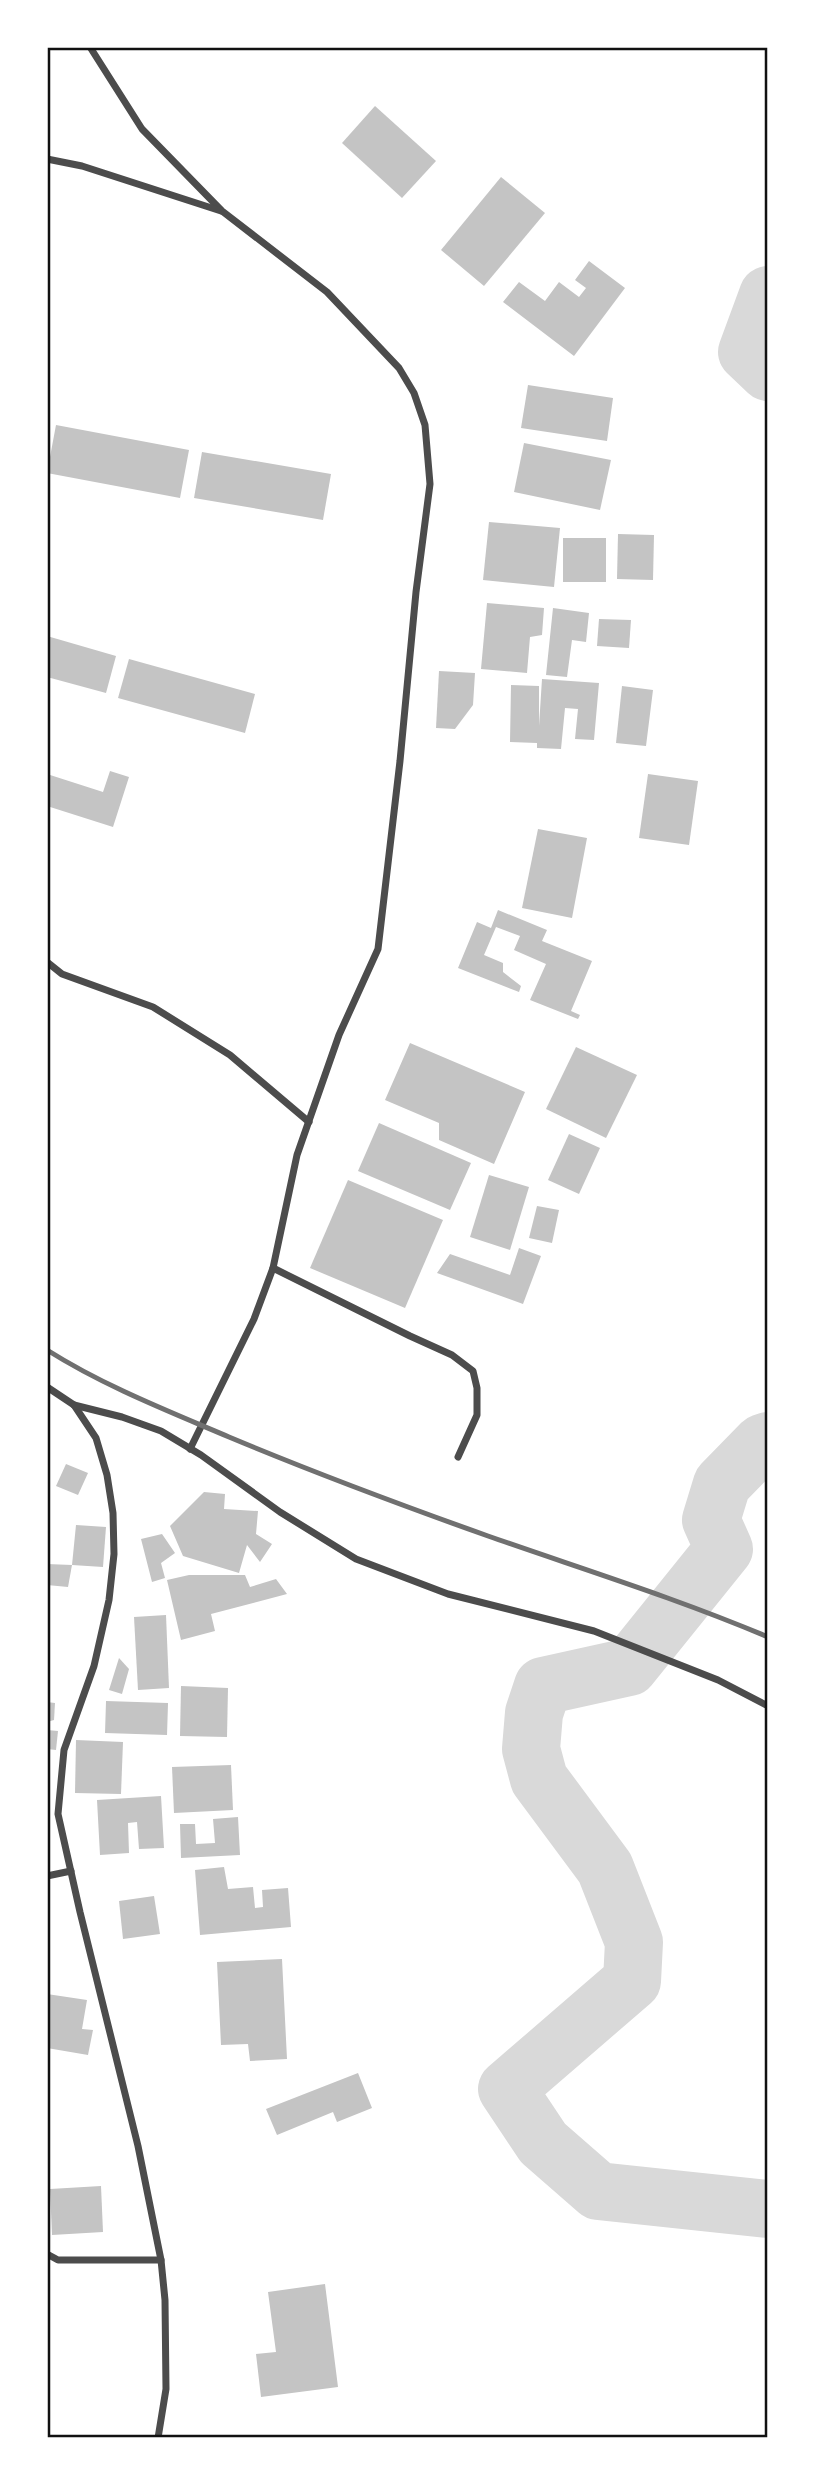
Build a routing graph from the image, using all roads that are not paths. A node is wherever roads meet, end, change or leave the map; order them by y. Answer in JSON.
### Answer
{"nodes":[{"id":1,"x":90,"y":47,"type":"edge"},
{"id":2,"x":47,"y":159,"type":"edge"},
{"id":3,"x":222,"y":211,"type":"junction"},
{"id":4,"x":47,"y":962,"type":"edge"},
{"id":5,"x":309,"y":1122,"type":"junction"},
{"id":6,"x":273,"y":1268,"type":"junction"},
{"id":7,"x":47,"y":1387,"type":"edge"},
{"id":8,"x":74,"y":1405,"type":"junction"},
{"id":9,"x":191,"y":1449,"type":"junction"},
{"id":10,"x":458,"y":1457,"type":"dead end"},
{"id":11,"x":768,"y":1706,"type":"edge"},
{"id":12,"x":71,"y":1871,"type":"junction"},
{"id":13,"x":47,"y":1876,"type":"edge"},
{"id":14,"x":47,"y":2254,"type":"edge"},
{"id":15,"x":161,"y":2260,"type":"junction"},
{"id":16,"x":158,"y":2438,"type":"edge"}],
"edges":[{"from":1,"to":3,"type":"street"},
{"from":2,"to":3,"type":"street"},
{"from":3,"to":5,"type":"street"},
{"from":4,"to":5,"type":"street"},
{"from":5,"to":6,"type":"street"},
{"from":6,"to":9,"type":"street"},
{"from":6,"to":10,"type":"street"},
{"from":7,"to":8,"type":"street"},
{"from":8,"to":9,"type":"street"},
{"from":8,"to":12,"type":"street"},
{"from":9,"to":11,"type":"street"},
{"from":12,"to":13,"type":"street"},
{"from":12,"to":15,"type":"street"},
{"from":14,"to":15,"type":"street"},
{"from":15,"to":16,"type":"street"}]}
